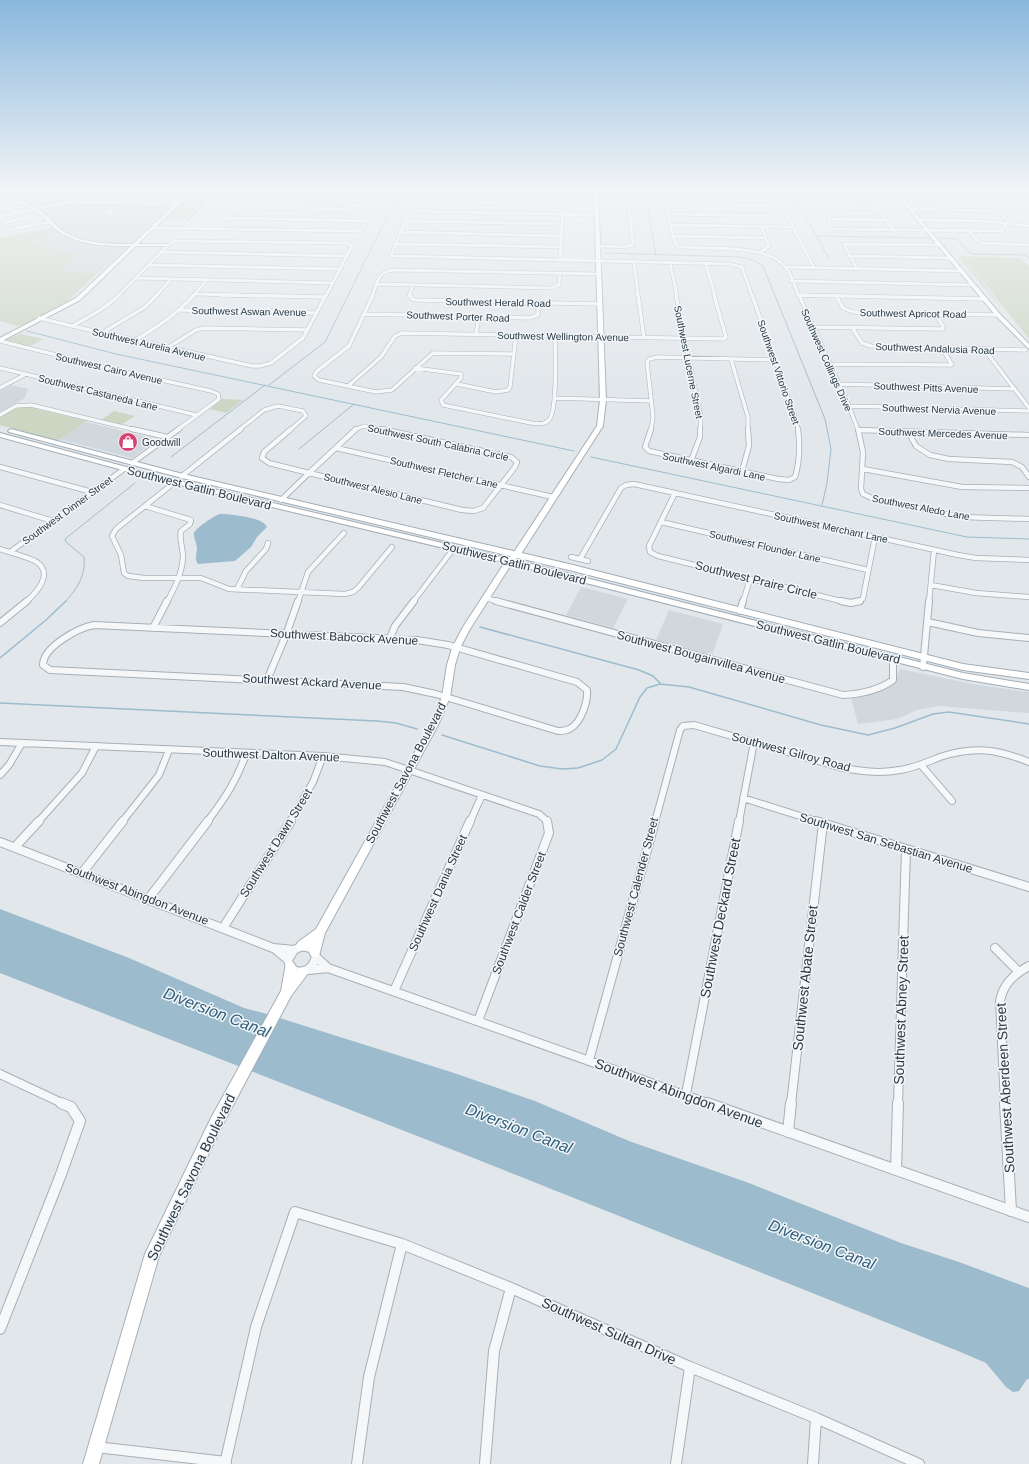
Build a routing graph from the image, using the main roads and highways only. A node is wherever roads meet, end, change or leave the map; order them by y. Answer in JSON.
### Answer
{"nodes":[{"id":1,"x":0,"y":428,"type":"edge"},
{"id":2,"x":0,"y":435,"type":"edge"},
{"id":3,"x":88,"y":451,"type":"junction"},
{"id":4,"x":91,"y":460,"type":"junction"},
{"id":5,"x":132,"y":463,"type":"junction"},
{"id":6,"x":123,"y":465,"type":"junction"},
{"id":7,"x":169,"y":472,"type":"junction"},
{"id":8,"x":924,"y":662,"type":"junction"},
{"id":9,"x":1029,"y":676,"type":"edge"},
{"id":10,"x":1029,"y":687,"type":"edge"}],
"edges":[{"from":1,"to":3,"type":"main road","name":"Southwest Gatlin Boulevard"},
{"from":2,"to":4,"type":"main road","name":"Southwest Gatlin Boulevard"},
{"from":3,"to":6,"type":"main road","name":"Southwest Gatlin Boulevard"},
{"from":3,"to":6,"type":"main road"},
{"from":4,"to":5,"type":"main road"},
{"from":4,"to":6,"type":"main road","name":"Southwest Gatlin Boulevard"},
{"from":5,"to":6,"type":"main road","name":"Southwest Gatlin Boulevard"},
{"from":5,"to":7,"type":"main road","name":"Southwest Gatlin Boulevard"},
{"from":6,"to":7,"type":"main road"},
{"from":6,"to":8,"type":"main road","name":"Southwest Gatlin Boulevard"},
{"from":7,"to":8,"type":"main road","name":"Southwest Gatlin Boulevard"},
{"from":8,"to":9,"type":"main road","name":"Southwest Gatlin Boulevard"},
{"from":8,"to":10,"type":"main road","name":"Southwest Gatlin Boulevard"}]}
